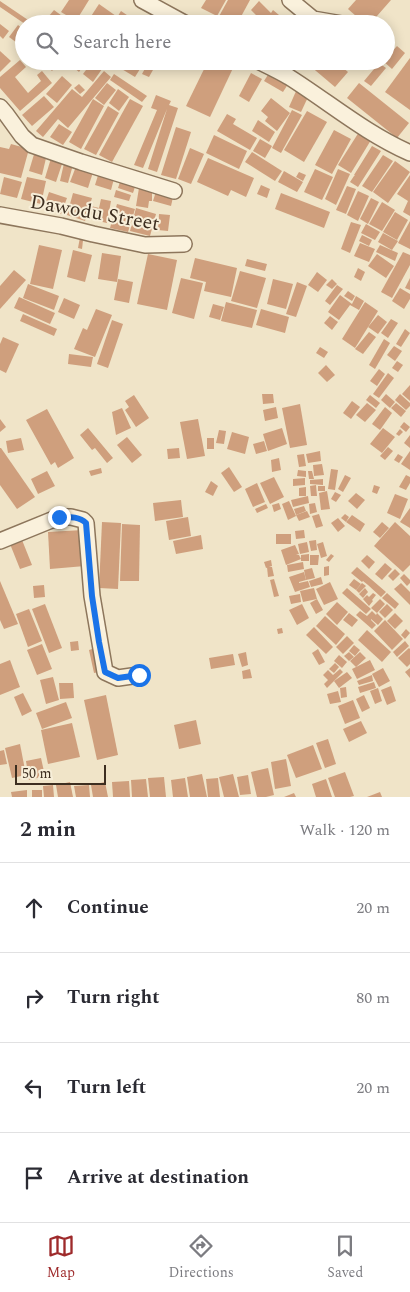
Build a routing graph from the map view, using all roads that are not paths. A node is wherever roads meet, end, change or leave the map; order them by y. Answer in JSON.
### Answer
{"nodes":[{"id":1,"x":142,"y":0,"type":"edge"},
{"id":2,"x":290,"y":0,"type":"edge"},
{"id":3,"x":170,"y":15,"type":"edge"},
{"id":4,"x":308,"y":15,"type":"edge"},
{"id":5,"x":275,"y":70,"type":"edge"},
{"id":6,"x":2,"y":113,"type":"edge"},
{"id":7,"x":410,"y":153,"type":"edge"},
{"id":8,"x":174,"y":191,"type":"dead end"},
{"id":9,"x":0,"y":215,"type":"edge"},
{"id":10,"x":184,"y":244,"type":"dead end"},
{"id":11,"x":0,"y":541,"type":"edge"},
{"id":12,"x":139,"y":675,"type":"dead end"}],
"edges":[{"from":1,"to":3,"type":"street"},
{"from":2,"to":4,"type":"street"},
{"from":5,"to":7,"type":"street"},
{"from":6,"to":8,"type":"street"},
{"from":9,"to":10,"type":"street","name":"Dawodu Street"},
{"from":11,"to":12,"type":"street"}]}
